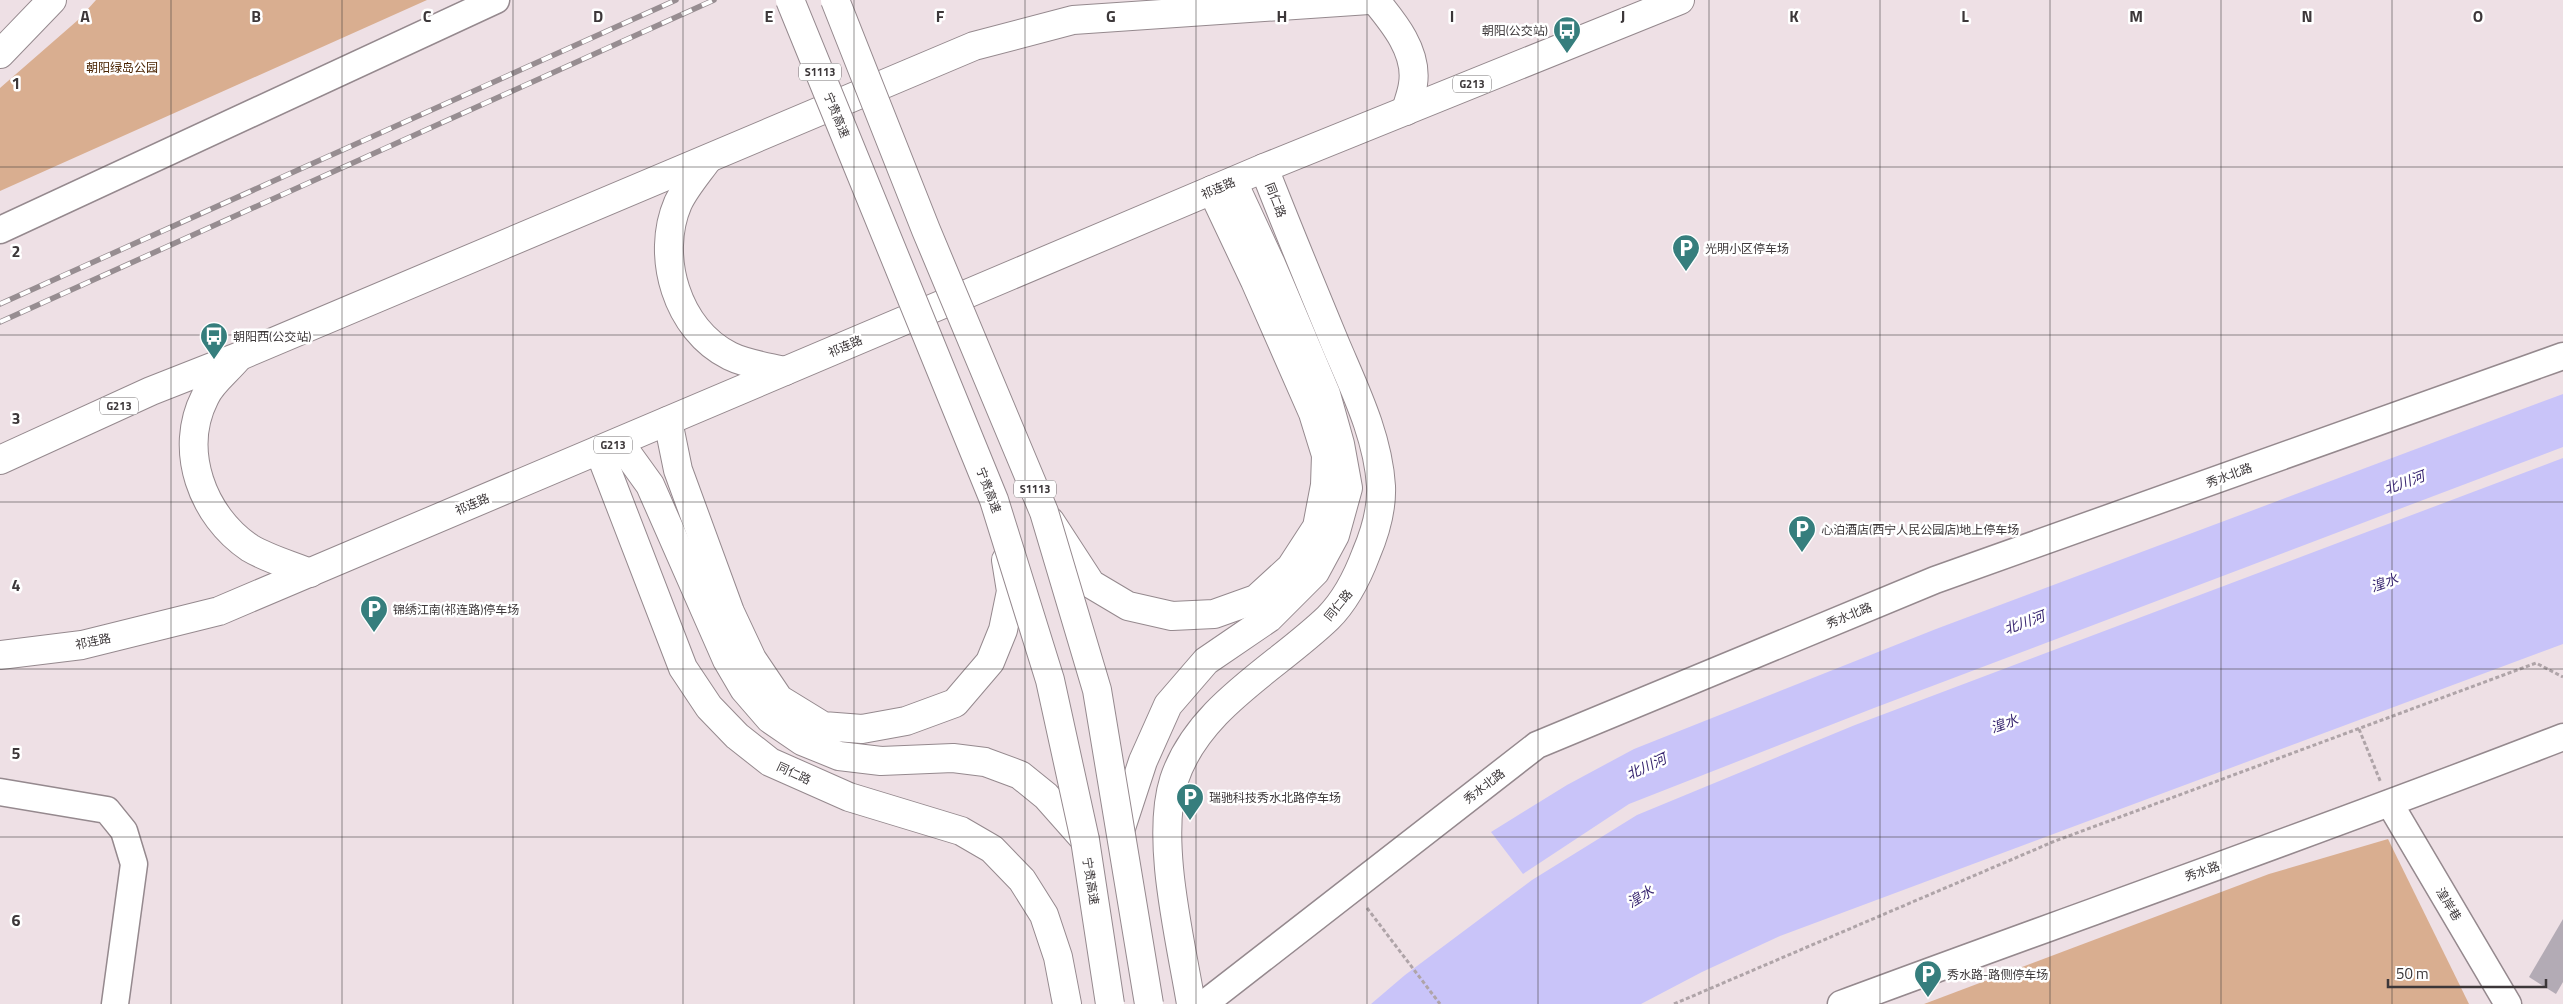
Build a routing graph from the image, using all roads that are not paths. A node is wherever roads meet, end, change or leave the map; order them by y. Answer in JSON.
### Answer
{"nodes":[{"id":1,"x":52,"y":0,"type":"edge"},
{"id":2,"x":496,"y":0,"type":"edge"},
{"id":3,"x":790,"y":0,"type":"edge"},
{"id":4,"x":835,"y":0,"type":"edge"},
{"id":5,"x":850,"y":0,"type":"edge"},
{"id":6,"x":1369,"y":0,"type":"edge"},
{"id":7,"x":1375,"y":0,"type":"edge"},
{"id":8,"x":1680,"y":0,"type":"edge"},
{"id":9,"x":0,"y":54,"type":"edge"},
{"id":10,"x":1406,"y":111,"type":"junction"},
{"id":11,"x":708,"y":159,"type":"junction"},
{"id":12,"x":1264,"y":168,"type":"junction"},
{"id":13,"x":1222,"y":186,"type":"junction"},
{"id":14,"x":0,"y":230,"type":"edge"},
{"id":15,"x":926,"y":230,"type":"junction"},
{"id":16,"x":240,"y":356,"type":"junction"},
{"id":17,"x":2563,"y":356,"type":"edge"},
{"id":18,"x":785,"y":372,"type":"junction"},
{"id":19,"x":668,"y":421,"type":"junction"},
{"id":20,"x":609,"y":446,"type":"junction"},
{"id":21,"x":0,"y":460,"type":"edge"},
{"id":22,"x":994,"y":500,"type":"junction"},
{"id":23,"x":1044,"y":512,"type":"junction"},
{"id":24,"x":310,"y":573,"type":"junction"},
{"id":25,"x":1262,"y":608,"type":"junction"},
{"id":26,"x":0,"y":655,"type":"edge"},
{"id":27,"x":2563,"y":737,"type":"edge"},
{"id":28,"x":0,"y":792,"type":"edge"},
{"id":29,"x":2390,"y":804,"type":"junction"},
{"id":30,"x":1121,"y":828,"type":"junction"},
{"id":31,"x":1085,"y":840,"type":"junction"},
{"id":32,"x":115,"y":1004,"type":"edge"},
{"id":33,"x":1067,"y":1004,"type":"edge"},
{"id":34,"x":1110,"y":1004,"type":"edge"},
{"id":35,"x":1149,"y":1004,"type":"edge"},
{"id":36,"x":1191,"y":1004,"type":"edge"},
{"id":37,"x":1204,"y":1004,"type":"edge"},
{"id":38,"x":1841,"y":1004,"type":"edge"},
{"id":39,"x":2508,"y":1004,"type":"edge"}],
"edges":[{"from":1,"to":9,"type":"main road"},
{"from":2,"to":14,"type":"street"},
{"from":3,"to":22,"type":"main road","name":"宁贵高速","number":"S1113","bridge":true},
{"from":4,"to":15,"type":"main road","number":"S1113","bridge":true},
{"from":5,"to":15,"type":"main road","bridge":true},
{"from":6,"to":11,"type":"main road","number":"G213"},
{"from":7,"to":10,"type":"main road"},
{"from":8,"to":10,"type":"main road","name":"祁连路","number":"G213"},
{"from":10,"to":12,"type":"main road","name":"祁连路","number":"G213"},
{"from":11,"to":16,"type":"main road","number":"G213"},
{"from":11,"to":18,"type":"main road"},
{"from":12,"to":13,"type":"main road","name":"祁连路","number":"G213"},
{"from":12,"to":36,"type":"main road","name":"同仁路"},
{"from":13,"to":18,"type":"main road","name":"祁连路","number":"G213"},
{"from":13,"to":25,"type":"main road"},
{"from":15,"to":23,"type":"main road","number":"S1113","bridge":true},
{"from":16,"to":21,"type":"main road","number":"G213"},
{"from":16,"to":24,"type":"main road"},
{"from":17,"to":37,"type":"street","name":"秀水北路"},
{"from":18,"to":19,"type":"main road","name":"祁连路","number":"G213"},
{"from":19,"to":20,"type":"main road","name":"祁连路","number":"G213"},
{"from":19,"to":22,"type":"main road","bridge":true},
{"from":20,"to":24,"type":"main road","name":"祁连路","number":"G213"},
{"from":20,"to":31,"type":"main road"},
{"from":20,"to":33,"type":"main road","name":"同仁路"},
{"from":22,"to":31,"type":"main road","name":"宁贵高速","number":"S1113","bridge":true},
{"from":23,"to":25,"type":"main road","bridge":true},
{"from":23,"to":30,"type":"main road","number":"S1113","bridge":true},
{"from":24,"to":26,"type":"main road","name":"祁连路","number":"G213"},
{"from":25,"to":30,"type":"main road"},
{"from":27,"to":29,"type":"street","name":"秀水路"},
{"from":28,"to":32,"type":"street"},
{"from":29,"to":38,"type":"street","name":"秀水路"},
{"from":29,"to":39,"type":"street","name":"湟岸巷"},
{"from":30,"to":35,"type":"main road","number":"S1113","bridge":true},
{"from":31,"to":34,"type":"main road","name":"宁贵高速","number":"S1113","bridge":true}]}
